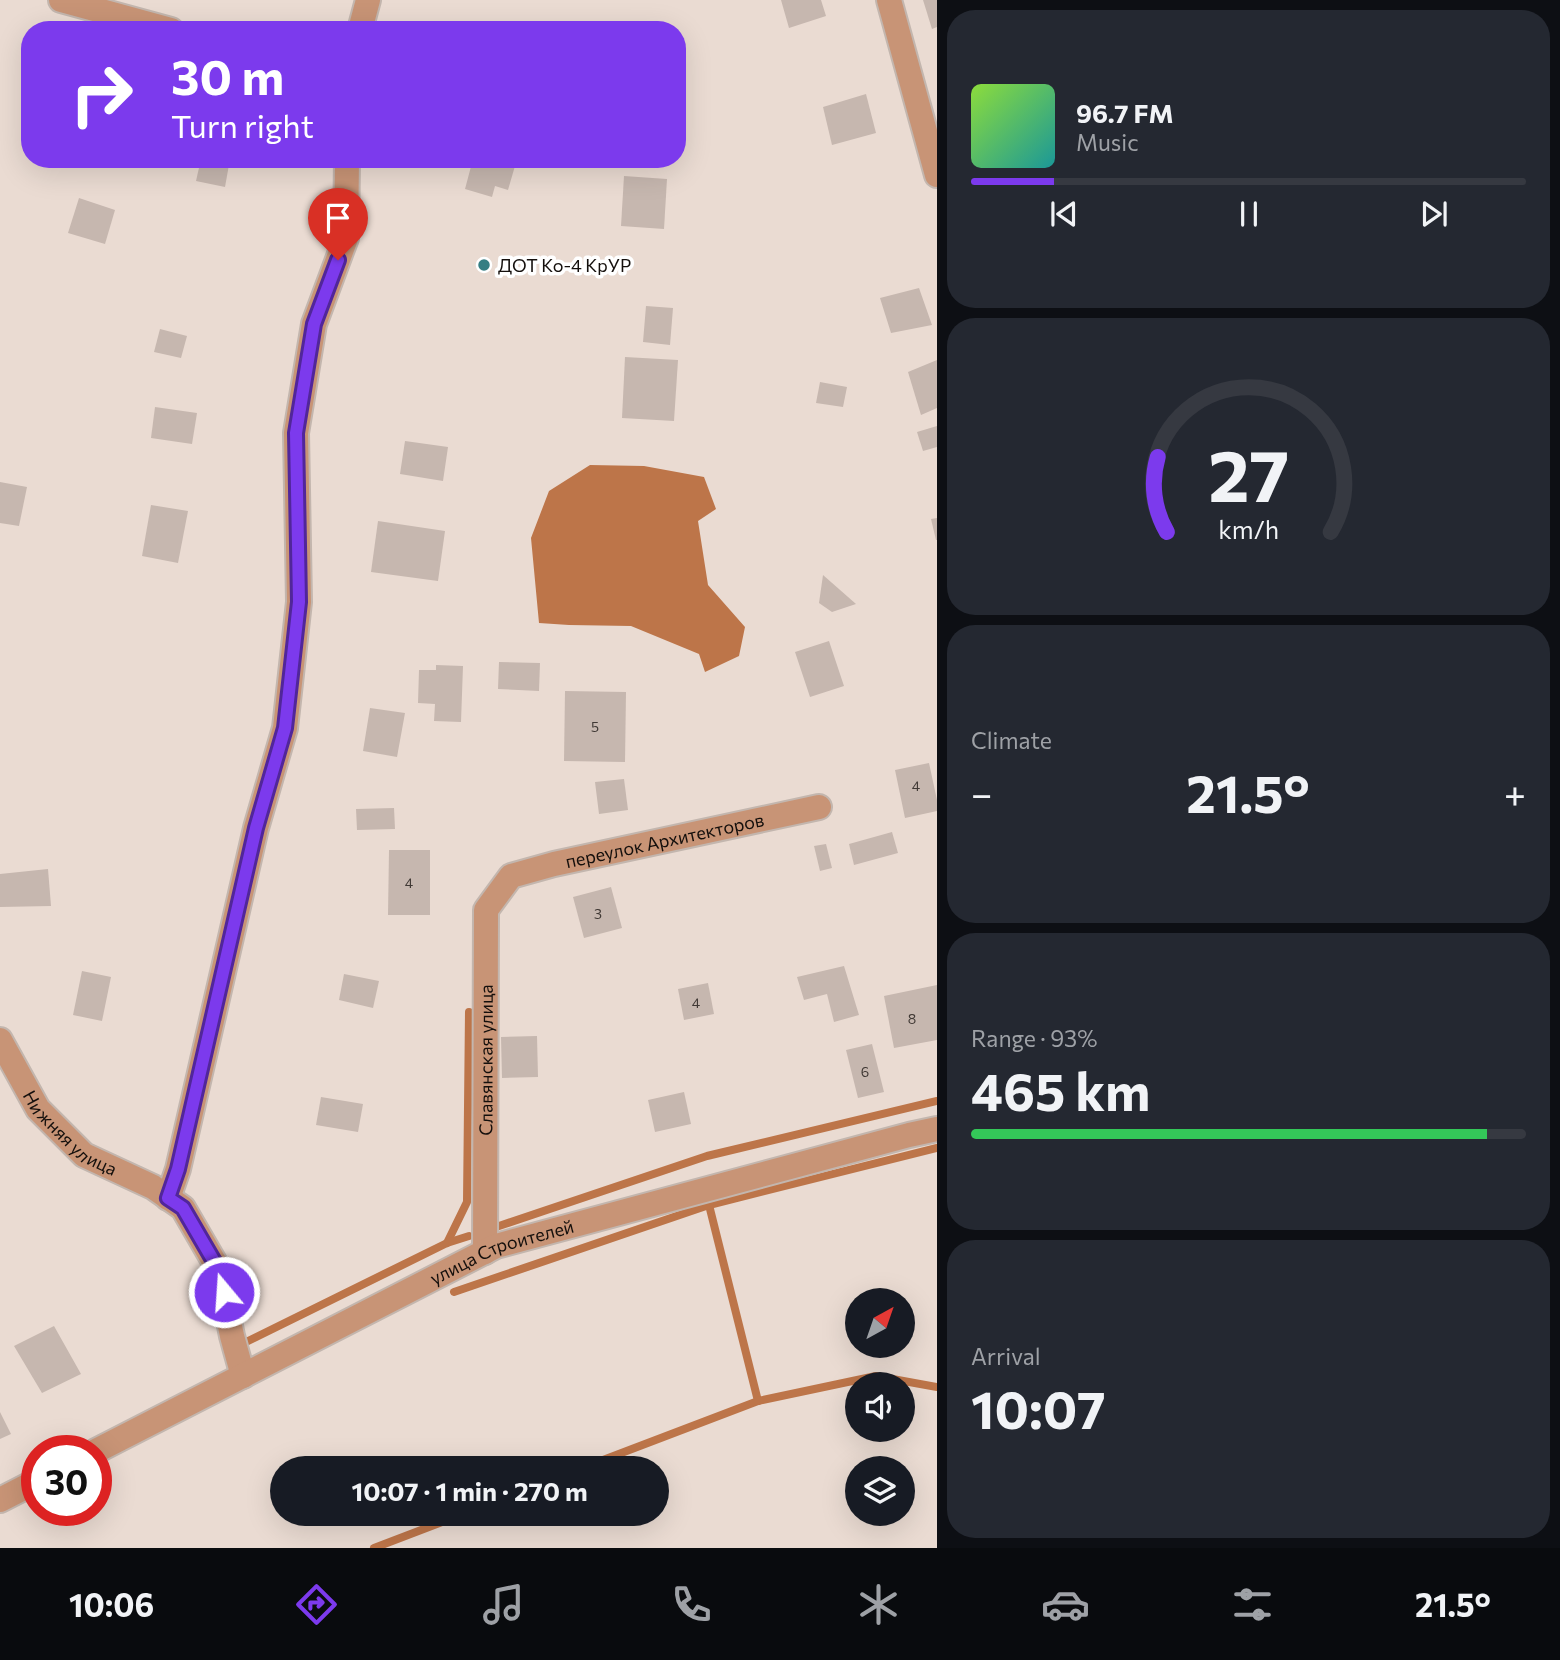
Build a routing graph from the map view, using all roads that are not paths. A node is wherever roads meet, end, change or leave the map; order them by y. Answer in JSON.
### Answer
{"nodes":[{"id":1,"x":61,"y":0,"type":"edge"},
{"id":2,"x":368,"y":0,"type":"edge"},
{"id":3,"x":889,"y":0,"type":"edge"},
{"id":4,"x":138,"y":21,"type":"edge"},
{"id":5,"x":362,"y":21,"type":"edge"},
{"id":6,"x":347,"y":168,"type":"edge"},
{"id":7,"x":937,"y":175,"type":"edge"},
{"id":8,"x":819,"y":807,"type":"dead end"},
{"id":9,"x":511,"y":876,"type":"joint"},
{"id":10,"x":0,"y":1040,"type":"edge"},
{"id":11,"x":937,"y":1129,"type":"edge"},
{"id":12,"x":168,"y":1198,"type":"junction"},
{"id":13,"x":485,"y":1252,"type":"junction"},
{"id":14,"x":243,"y":1376,"type":"junction"},
{"id":15,"x":112,"y":1443,"type":"edge"},
{"id":16,"x":21,"y":1489,"type":"edge"},
{"id":17,"x":0,"y":1500,"type":"edge"}],
"edges":[{"from":1,"to":4,"type":"street"},
{"from":2,"to":5,"type":"street"},
{"from":3,"to":7,"type":"street"},
{"from":6,"to":12,"type":"street"},
{"from":8,"to":9,"type":"street","name":"переулок Архитекторов"},
{"from":9,"to":13,"type":"street","name":"Славянская улица"},
{"from":10,"to":12,"type":"street","name":"Нижняя улица"},
{"from":11,"to":13,"type":"street","name":"улица Строителей"},
{"from":12,"to":14,"type":"street","name":"Нижняя улица"},
{"from":13,"to":14,"type":"street","name":"улица Строителей"},
{"from":14,"to":15,"type":"street","name":"улица Строителей"},
{"from":16,"to":17,"type":"street"}]}
